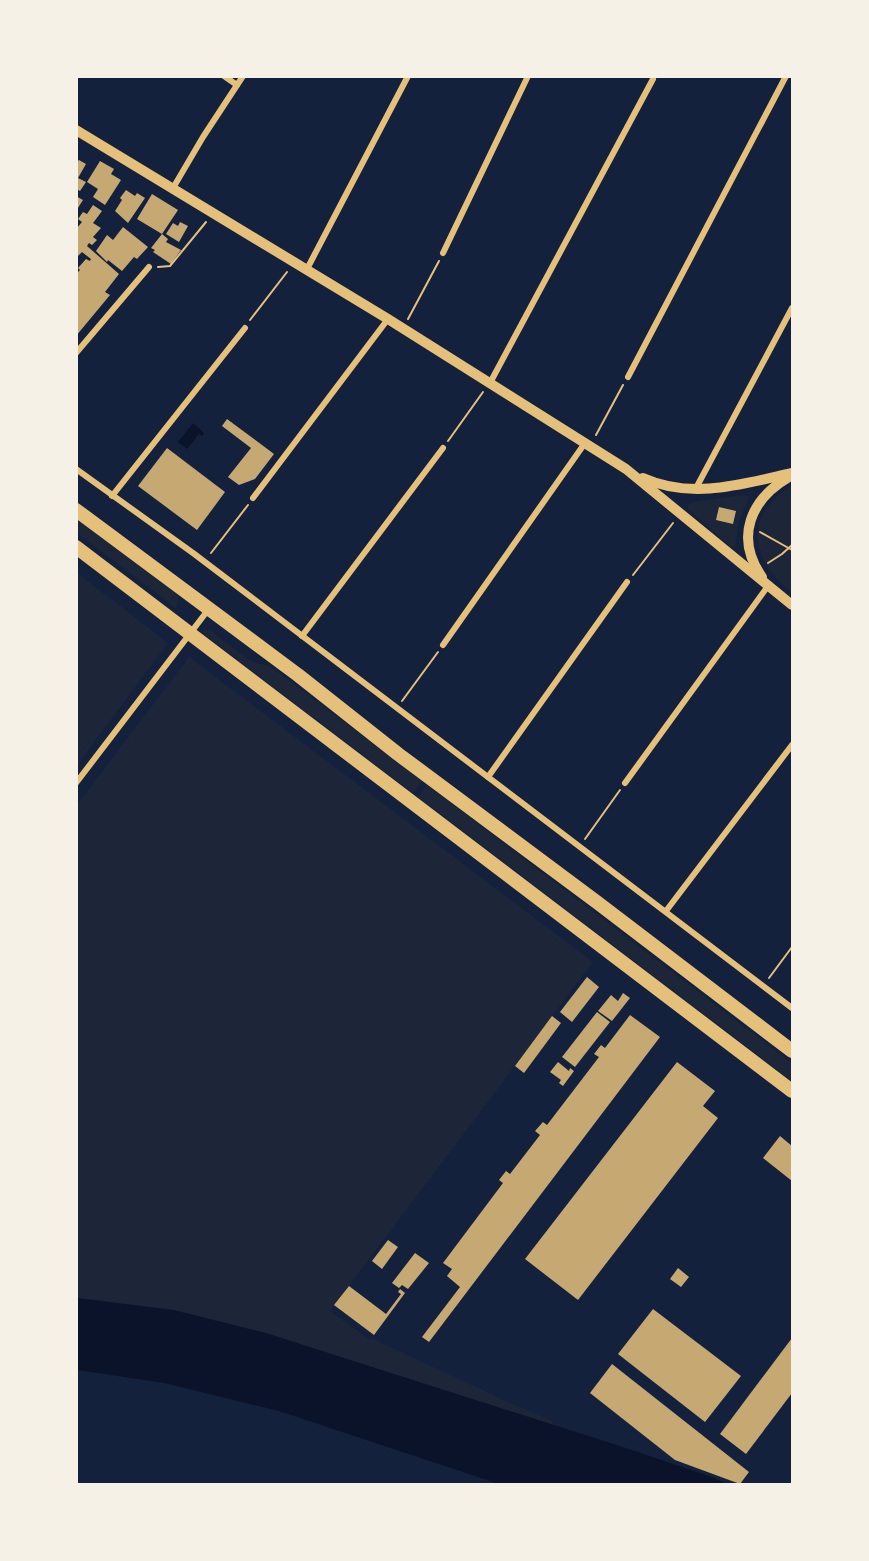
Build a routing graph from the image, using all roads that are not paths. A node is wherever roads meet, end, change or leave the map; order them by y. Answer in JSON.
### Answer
{"nodes":[{"id":1,"x":224,"y":76,"type":"edge"},
{"id":2,"x":243,"y":76,"type":"edge"},
{"id":3,"x":408,"y":76,"type":"edge"},
{"id":4,"x":528,"y":76,"type":"edge"},
{"id":5,"x":786,"y":76,"type":"edge"},
{"id":6,"x":653,"y":79,"type":"dead end"},
{"id":7,"x":237,"y":85,"type":"junction"},
{"id":8,"x":76,"y":130,"type":"edge"},
{"id":9,"x":173,"y":188,"type":"junction"},
{"id":10,"x":443,"y":253,"type":"road end"},
{"id":11,"x":149,"y":267,"type":"road end"},
{"id":12,"x":307,"y":269,"type":"junction"},
{"id":13,"x":792,"y":308,"type":"edge"},
{"id":14,"x":388,"y":319,"type":"junction"},
{"id":15,"x":245,"y":328,"type":"road end"},
{"id":16,"x":76,"y":353,"type":"edge"},
{"id":17,"x":628,"y":377,"type":"road end"},
{"id":18,"x":490,"y":383,"type":"junction"},
{"id":19,"x":588,"y":445,"type":"junction"},
{"id":20,"x":443,"y":448,"type":"road end"},
{"id":21,"x":76,"y":469,"type":"edge"},
{"id":22,"x":626,"y":469,"type":"junction"},
{"id":23,"x":792,"y":474,"type":"edge"},
{"id":24,"x":694,"y":490,"type":"junction"},
{"id":25,"x":112,"y":496,"type":"junction"},
{"id":26,"x":253,"y":498,"type":"road end"},
{"id":27,"x":76,"y":510,"type":"edge"},
{"id":28,"x":76,"y":547,"type":"edge"},
{"id":29,"x":627,"y":582,"type":"road end"},
{"id":30,"x":768,"y":586,"type":"junction"},
{"id":31,"x":792,"y":605,"type":"edge"},
{"id":32,"x":208,"y":609,"type":"junction"},
{"id":33,"x":190,"y":634,"type":"junction"},
{"id":34,"x":302,"y":636,"type":"junction"},
{"id":35,"x":443,"y":645,"type":"road end"},
{"id":36,"x":792,"y":745,"type":"edge"},
{"id":37,"x":488,"y":777,"type":"junction"},
{"id":38,"x":76,"y":783,"type":"edge"},
{"id":39,"x":625,"y":783,"type":"road end"},
{"id":40,"x":666,"y":911,"type":"junction"},
{"id":41,"x":792,"y":1008,"type":"edge"},
{"id":42,"x":792,"y":1051,"type":"edge"},
{"id":43,"x":792,"y":1091,"type":"edge"}],
"edges":[{"from":1,"to":7,"type":"street"},
{"from":2,"to":7,"type":"street"},
{"from":3,"to":12,"type":"street"},
{"from":4,"to":10,"type":"street"},
{"from":5,"to":17,"type":"street"},
{"from":6,"to":18,"type":"street"},
{"from":7,"to":9,"type":"street"},
{"from":8,"to":9,"type":"street"},
{"from":9,"to":12,"type":"street"},
{"from":11,"to":16,"type":"street"},
{"from":12,"to":14,"type":"street"},
{"from":13,"to":24,"type":"street"},
{"from":14,"to":18,"type":"street"},
{"from":14,"to":26,"type":"street"},
{"from":15,"to":25,"type":"street"},
{"from":18,"to":19,"type":"street"},
{"from":19,"to":22,"type":"street"},
{"from":19,"to":35,"type":"street"},
{"from":20,"to":34,"type":"street"},
{"from":21,"to":25,"type":"street"},
{"from":22,"to":24,"type":"street"},
{"from":22,"to":30,"type":"street"},
{"from":23,"to":24,"type":"street"},
{"from":23,"to":30,"type":"street"},
{"from":25,"to":34,"type":"street"},
{"from":27,"to":32,"type":"main road"},
{"from":28,"to":33,"type":"main road"},
{"from":29,"to":37,"type":"street"},
{"from":30,"to":31,"type":"street"},
{"from":30,"to":39,"type":"street"},
{"from":32,"to":33,"type":"street"},
{"from":32,"to":42,"type":"main road"},
{"from":33,"to":38,"type":"street"},
{"from":33,"to":43,"type":"main road"},
{"from":34,"to":37,"type":"street"},
{"from":36,"to":40,"type":"street"},
{"from":37,"to":40,"type":"street"},
{"from":40,"to":41,"type":"street"}]}
